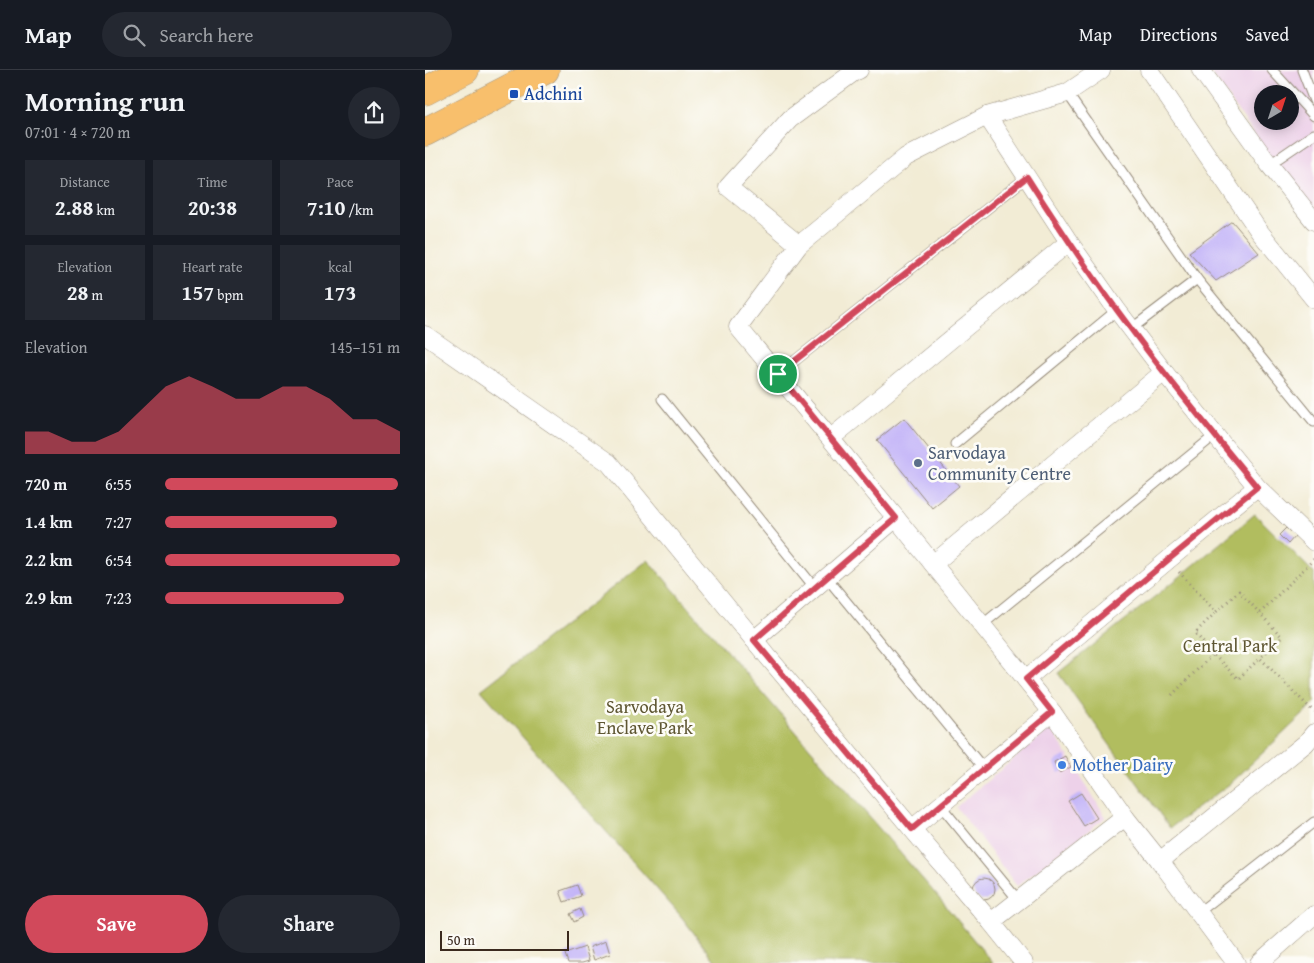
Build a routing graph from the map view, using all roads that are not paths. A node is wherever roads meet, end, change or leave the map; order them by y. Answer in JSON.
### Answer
{"nodes":[{"id":1,"x":465,"y":70,"type":"edge"},
{"id":2,"x":545,"y":70,"type":"edge"},
{"id":3,"x":859,"y":70,"type":"edge"},
{"id":4,"x":1101,"y":70,"type":"edge"},
{"id":5,"x":1149,"y":70,"type":"edge"},
{"id":6,"x":1201,"y":70,"type":"edge"},
{"id":7,"x":1272,"y":70,"type":"edge"},
{"id":8,"x":1302,"y":70,"type":"edge"},
{"id":9,"x":425,"y":91,"type":"edge"},
{"id":10,"x":1067,"y":92,"type":"junction"},
{"id":11,"x":1314,"y":101,"type":"edge"},
{"id":12,"x":987,"y":116,"type":"junction"},
{"id":13,"x":1314,"y":116,"type":"edge"},
{"id":14,"x":425,"y":132,"type":"edge"},
{"id":15,"x":1314,"y":134,"type":"edge"},
{"id":16,"x":1268,"y":163,"type":"junction"},
{"id":17,"x":1027,"y":177,"type":"junction"},
{"id":18,"x":1314,"y":221,"type":"edge"},
{"id":19,"x":1069,"y":242,"type":"junction"},
{"id":20,"x":799,"y":245,"type":"junction"},
{"id":21,"x":1197,"y":279,"type":"junction"},
{"id":22,"x":1314,"y":299,"type":"edge"},
{"id":23,"x":1117,"y":310,"type":"junction"},
{"id":24,"x":1131,"y":329,"type":"junction"},
{"id":25,"x":425,"y":335,"type":"edge"},
{"id":26,"x":1163,"y":372,"type":"junction"},
{"id":27,"x":778,"y":374,"type":"junction"},
{"id":28,"x":662,"y":399,"type":"dead end"},
{"id":29,"x":1314,"y":422,"type":"edge"},
{"id":30,"x":1215,"y":435,"type":"junction"},
{"id":31,"x":831,"y":438,"type":"junction"},
{"id":32,"x":955,"y":444,"type":"dead end"},
{"id":33,"x":1257,"y":487,"type":"junction"},
{"id":34,"x":896,"y":518,"type":"junction"},
{"id":35,"x":1314,"y":542,"type":"edge"},
{"id":36,"x":933,"y":564,"type":"junction"},
{"id":37,"x":821,"y":583,"type":"junction"},
{"id":38,"x":982,"y":625,"type":"junction"},
{"id":39,"x":754,"y":640,"type":"junction"},
{"id":40,"x":1026,"y":679,"type":"junction"},
{"id":41,"x":1052,"y":712,"type":"junction"},
{"id":42,"x":1314,"y":733,"type":"edge"},
{"id":43,"x":984,"y":769,"type":"junction"},
{"id":44,"x":941,"y":806,"type":"junction"},
{"id":45,"x":1125,"y":817,"type":"junction"},
{"id":46,"x":1314,"y":822,"type":"edge"},
{"id":47,"x":912,"y":829,"type":"junction"},
{"id":48,"x":1160,"y":861,"type":"junction"},
{"id":49,"x":1018,"y":900,"type":"junction"},
{"id":50,"x":1199,"y":912,"type":"junction"},
{"id":51,"x":1314,"y":915,"type":"edge"},
{"id":52,"x":991,"y":922,"type":"junction"},
{"id":53,"x":1024,"y":963,"type":"edge"},
{"id":54,"x":1236,"y":963,"type":"edge"},
{"id":55,"x":1259,"y":963,"type":"edge"}],
"edges":[{"from":1,"to":9,"type":"highway"},
{"from":2,"to":14,"type":"highway"},
{"from":3,"to":20,"type":"street"},
{"from":4,"to":10,"type":"street"},
{"from":5,"to":22,"type":"street"},
{"from":6,"to":16,"type":"street"},
{"from":7,"to":13,"type":"lane"},
{"from":8,"to":11,"type":"lane"},
{"from":10,"to":12,"type":"street"},
{"from":10,"to":21,"type":"lane"},
{"from":12,"to":17,"type":"street"},
{"from":12,"to":20,"type":"street"},
{"from":15,"to":16,"type":"lane"},
{"from":16,"to":18,"type":"street"},
{"from":17,"to":19,"type":"street"},
{"from":17,"to":27,"type":"lane"},
{"from":19,"to":23,"type":"street"},
{"from":19,"to":31,"type":"street"},
{"from":20,"to":27,"type":"street"},
{"from":21,"to":24,"type":"lane"},
{"from":21,"to":29,"type":"lane"},
{"from":23,"to":24,"type":"street"},
{"from":23,"to":32,"type":"lane"},
{"from":24,"to":26,"type":"street"},
{"from":25,"to":39,"type":"street"},
{"from":26,"to":30,"type":"street"},
{"from":26,"to":36,"type":"street"},
{"from":27,"to":31,"type":"street"},
{"from":28,"to":37,"type":"lane"},
{"from":30,"to":33,"type":"street"},
{"from":30,"to":38,"type":"lane"},
{"from":31,"to":34,"type":"street"},
{"from":33,"to":35,"type":"street"},
{"from":33,"to":40,"type":"street"},
{"from":34,"to":36,"type":"street"},
{"from":34,"to":37,"type":"street"},
{"from":36,"to":38,"type":"street"},
{"from":37,"to":39,"type":"street"},
{"from":37,"to":43,"type":"lane"},
{"from":38,"to":40,"type":"street"},
{"from":39,"to":47,"type":"street"},
{"from":40,"to":41,"type":"street"},
{"from":41,"to":43,"type":"street"},
{"from":41,"to":45,"type":"street"},
{"from":42,"to":48,"type":"street"},
{"from":43,"to":44,"type":"street"},
{"from":44,"to":47,"type":"street"},
{"from":44,"to":49,"type":"lane"},
{"from":45,"to":48,"type":"street"},
{"from":45,"to":49,"type":"street"},
{"from":46,"to":50,"type":"lane"},
{"from":47,"to":52,"type":"street"},
{"from":48,"to":50,"type":"street"},
{"from":49,"to":52,"type":"street"},
{"from":50,"to":54,"type":"street"},
{"from":51,"to":55,"type":"street"},
{"from":52,"to":53,"type":"street"}]}
